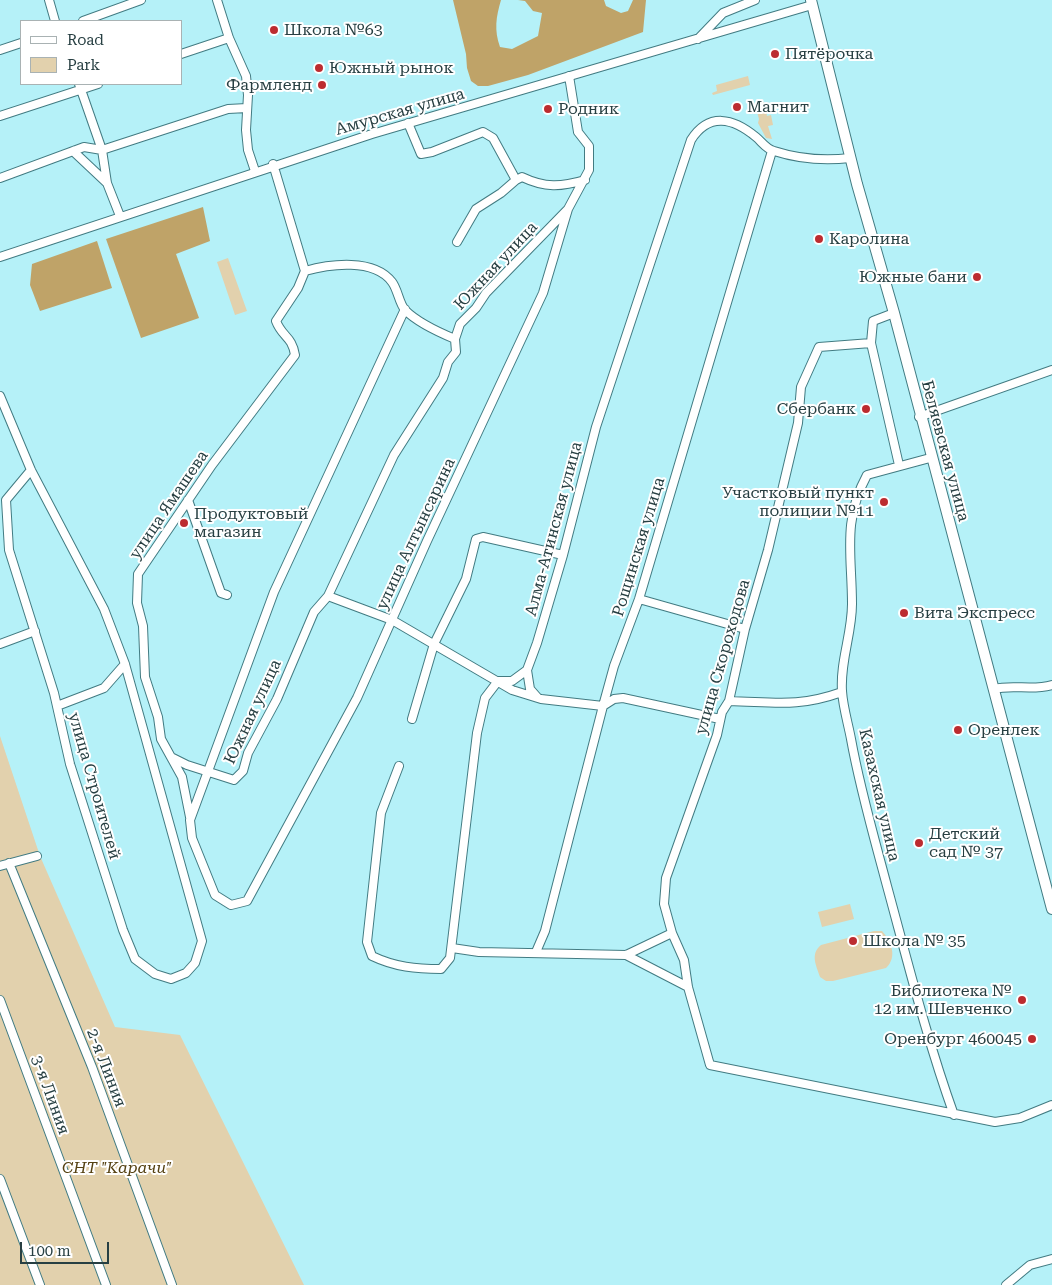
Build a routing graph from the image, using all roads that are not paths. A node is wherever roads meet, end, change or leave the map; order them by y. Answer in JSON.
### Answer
{"nodes":[{"id":1,"x":49,"y":0,"type":"edge"},
{"id":2,"x":141,"y":0,"type":"edge"},
{"id":3,"x":217,"y":0,"type":"edge"},
{"id":4,"x":755,"y":0,"type":"edge"},
{"id":5,"x":812,"y":3,"type":"edge"},
{"id":6,"x":55,"y":20,"type":"edge"},
{"id":7,"x":86,"y":20,"type":"edge"},
{"id":8,"x":229,"y":38,"type":"junction"},
{"id":9,"x":697,"y":40,"type":"junction"},
{"id":10,"x":20,"y":43,"type":"edge"},
{"id":11,"x":0,"y":50,"type":"edge"},
{"id":12,"x":182,"y":54,"type":"edge"},
{"id":13,"x":570,"y":76,"type":"junction"},
{"id":14,"x":80,"y":87,"type":"edge"},
{"id":15,"x":247,"y":108,"type":"junction"},
{"id":16,"x":0,"y":116,"type":"edge"},
{"id":17,"x":408,"y":123,"type":"junction"},
{"id":18,"x":97,"y":134,"type":"junction"},
{"id":19,"x":84,"y":148,"type":"junction"},
{"id":20,"x":102,"y":150,"type":"junction"},
{"id":21,"x":73,"y":151,"type":"junction"},
{"id":22,"x":772,"y":151,"type":"junction"},
{"id":23,"x":850,"y":158,"type":"junction"},
{"id":24,"x":273,"y":164,"type":"junction"},
{"id":25,"x":255,"y":171,"type":"junction"},
{"id":26,"x":0,"y":178,"type":"edge"},
{"id":27,"x":516,"y":180,"type":"junction"},
{"id":28,"x":585,"y":180,"type":"junction"},
{"id":29,"x":107,"y":183,"type":"junction"},
{"id":30,"x":568,"y":209,"type":"junction"},
{"id":31,"x":120,"y":216,"type":"junction"},
{"id":32,"x":457,"y":242,"type":"dead end"},
{"id":33,"x":0,"y":257,"type":"edge"},
{"id":34,"x":305,"y":271,"type":"junction"},
{"id":35,"x":404,"y":309,"type":"junction"},
{"id":36,"x":894,"y":313,"type":"junction"},
{"id":37,"x":455,"y":339,"type":"junction"},
{"id":38,"x":871,"y":343,"type":"junction"},
{"id":39,"x":1052,"y":370,"type":"edge"},
{"id":40,"x":0,"y":396,"type":"edge"},
{"id":41,"x":920,"y":417,"type":"junction"},
{"id":42,"x":930,"y":458,"type":"junction"},
{"id":43,"x":899,"y":465,"type":"junction"},
{"id":44,"x":32,"y":470,"type":"junction"},
{"id":45,"x":0,"y":493,"type":"edge"},
{"id":46,"x":6,"y":500,"type":"junction"},
{"id":47,"x":188,"y":500,"type":"junction"},
{"id":48,"x":563,"y":555,"type":"junction"},
{"id":49,"x":227,"y":595,"type":"dead end"},
{"id":50,"x":328,"y":596,"type":"junction"},
{"id":51,"x":639,"y":599,"type":"junction"},
{"id":52,"x":392,"y":620,"type":"junction"},
{"id":53,"x":745,"y":629,"type":"junction"},
{"id":54,"x":35,"y":632,"type":"junction"},
{"id":55,"x":0,"y":644,"type":"edge"},
{"id":56,"x":434,"y":644,"type":"junction"},
{"id":57,"x":125,"y":664,"type":"junction"},
{"id":58,"x":527,"y":670,"type":"junction"},
{"id":59,"x":498,"y":681,"type":"junction"},
{"id":60,"x":1052,"y":686,"type":"edge"},
{"id":61,"x":994,"y":689,"type":"junction"},
{"id":62,"x":842,"y":692,"type":"junction"},
{"id":63,"x":541,"y":699,"type":"junction"},
{"id":64,"x":729,"y":701,"type":"junction"},
{"id":65,"x":57,"y":706,"type":"junction"},
{"id":66,"x":603,"y":706,"type":"junction"},
{"id":67,"x":412,"y":719,"type":"dead end"},
{"id":68,"x":720,"y":719,"type":"junction"},
{"id":69,"x":173,"y":758,"type":"junction"},
{"id":70,"x":399,"y":766,"type":"dead end"},
{"id":71,"x":208,"y":772,"type":"junction"},
{"id":72,"x":190,"y":820,"type":"junction"},
{"id":73,"x":37,"y":856,"type":"dead end"},
{"id":74,"x":8,"y":862,"type":"junction"},
{"id":75,"x":0,"y":866,"type":"edge"},
{"id":76,"x":247,"y":901,"type":"joint"},
{"id":77,"x":1052,"y":909,"type":"edge"},
{"id":78,"x":672,"y":933,"type":"junction"},
{"id":79,"x":452,"y":948,"type":"junction"},
{"id":80,"x":536,"y":952,"type":"junction"},
{"id":81,"x":626,"y":954,"type":"junction"},
{"id":82,"x":688,"y":988,"type":"junction"},
{"id":83,"x":0,"y":1000,"type":"edge"},
{"id":84,"x":1052,"y":1105,"type":"edge"},
{"id":85,"x":954,"y":1115,"type":"junction"},
{"id":86,"x":0,"y":1179,"type":"edge"},
{"id":87,"x":1052,"y":1259,"type":"edge"},
{"id":88,"x":40,"y":1285,"type":"edge"},
{"id":89,"x":106,"y":1285,"type":"edge"},
{"id":90,"x":172,"y":1285,"type":"edge"},
{"id":91,"x":1006,"y":1285,"type":"edge"}],
"edges":[{"from":1,"to":6,"type":"street"},
{"from":2,"to":7,"type":"street"},
{"from":3,"to":8,"type":"street"},
{"from":4,"to":9,"type":"street"},
{"from":5,"to":9,"type":"street","name":"Амурская улица"},
{"from":5,"to":23,"type":"main road","name":"Беляевская улица"},
{"from":8,"to":12,"type":"street"},
{"from":8,"to":15,"type":"street"},
{"from":9,"to":13,"type":"street","name":"Амурская улица"},
{"from":10,"to":11,"type":"street"},
{"from":13,"to":17,"type":"street","name":"Амурская улица"},
{"from":13,"to":28,"type":"street","name":"улица Алтынсарина"},
{"from":14,"to":16,"type":"street"},
{"from":14,"to":18,"type":"street"},
{"from":15,"to":20,"type":"street"},
{"from":15,"to":25,"type":"street"},
{"from":17,"to":24,"type":"street","name":"Амурская улица"},
{"from":17,"to":27,"type":"street"},
{"from":18,"to":19,"type":"street"},
{"from":18,"to":20,"type":"street"},
{"from":19,"to":20,"type":"street"},
{"from":19,"to":21,"type":"street"},
{"from":20,"to":29,"type":"street"},
{"from":21,"to":26,"type":"street"},
{"from":21,"to":29,"type":"street"},
{"from":22,"to":23,"type":"street"},
{"from":22,"to":48,"type":"street","name":"Алма-Атинская улица"},
{"from":22,"to":51,"type":"street","name":"Рощинская улица"},
{"from":23,"to":36,"type":"main road","name":"Беляевская улица"},
{"from":24,"to":25,"type":"street","name":"Амурская улица"},
{"from":24,"to":34,"type":"street"},
{"from":25,"to":31,"type":"street","name":"Амурская улица"},
{"from":27,"to":28,"type":"street"},
{"from":27,"to":32,"type":"street"},
{"from":28,"to":30,"type":"street","name":"улица Алтынсарина"},
{"from":29,"to":31,"type":"street"},
{"from":30,"to":37,"type":"street","name":"Южная улица"},
{"from":30,"to":52,"type":"street","name":"улица Алтынсарина"},
{"from":31,"to":33,"type":"street","name":"Амурская улица"},
{"from":34,"to":35,"type":"street"},
{"from":34,"to":47,"type":"street","name":"улица Ямашева"},
{"from":35,"to":37,"type":"street"},
{"from":35,"to":71,"type":"street","name":"Южная улица"},
{"from":36,"to":38,"type":"street"},
{"from":36,"to":41,"type":"main road","name":"Беляевская улица"},
{"from":37,"to":50,"type":"street","name":"Южная улица"},
{"from":38,"to":43,"type":"street"},
{"from":38,"to":53,"type":"street","name":"улица Скороходова"},
{"from":39,"to":41,"type":"street"},
{"from":40,"to":44,"type":"street"},
{"from":41,"to":42,"type":"main road","name":"Беляевская улица"},
{"from":42,"to":43,"type":"street"},
{"from":42,"to":61,"type":"main road","name":"Беляевская улица"},
{"from":43,"to":62,"type":"street","name":"Казахская улица"},
{"from":44,"to":46,"type":"street"},
{"from":44,"to":57,"type":"street"},
{"from":45,"to":46,"type":"street"},
{"from":46,"to":54,"type":"street","name":"улица Строителей"},
{"from":47,"to":49,"type":"street"},
{"from":47,"to":69,"type":"street","name":"улица Ямашева"},
{"from":48,"to":56,"type":"street"},
{"from":48,"to":58,"type":"street","name":"Алма-Атинская улица"},
{"from":50,"to":52,"type":"street"},
{"from":50,"to":71,"type":"street","name":"Южная улица"},
{"from":51,"to":53,"type":"street"},
{"from":51,"to":66,"type":"street","name":"Рощинская улица"},
{"from":52,"to":56,"type":"street"},
{"from":52,"to":76,"type":"street","name":"улица Алтынсарина"},
{"from":53,"to":64,"type":"street","name":"улица Скороходова"},
{"from":54,"to":55,"type":"street"},
{"from":54,"to":65,"type":"street","name":"улица Строителей"},
{"from":56,"to":59,"type":"street"},
{"from":56,"to":67,"type":"street"},
{"from":57,"to":65,"type":"street"},
{"from":57,"to":65,"type":"street","name":"улица Строителей"},
{"from":58,"to":59,"type":"street"},
{"from":58,"to":63,"type":"street"},
{"from":59,"to":63,"type":"street"},
{"from":59,"to":79,"type":"street"},
{"from":60,"to":61,"type":"street"},
{"from":61,"to":77,"type":"main road","name":"Беляевская улица"},
{"from":62,"to":64,"type":"street"},
{"from":62,"to":85,"type":"street","name":"Казахская улица"},
{"from":63,"to":66,"type":"street"},
{"from":64,"to":68,"type":"street","name":"улица Скороходова"},
{"from":66,"to":68,"type":"street"},
{"from":66,"to":80,"type":"street","name":"Рощинская улица"},
{"from":68,"to":78,"type":"street","name":"улица Скороходова"},
{"from":69,"to":71,"type":"street"},
{"from":69,"to":72,"type":"street","name":"улица Ямашева"},
{"from":70,"to":79,"type":"street"},
{"from":71,"to":72,"type":"street"},
{"from":72,"to":76,"type":"street","name":"улица Ямашева"},
{"from":73,"to":74,"type":"street"},
{"from":74,"to":75,"type":"street"},
{"from":74,"to":90,"type":"street","name":"2-я Линия"},
{"from":78,"to":81,"type":"street"},
{"from":78,"to":82,"type":"street","name":"улица Скороходова"},
{"from":79,"to":80,"type":"street"},
{"from":80,"to":81,"type":"street"},
{"from":81,"to":82,"type":"street"},
{"from":82,"to":85,"type":"street","name":"улица Скороходова"},
{"from":83,"to":89,"type":"street","name":"3-я Линия"},
{"from":84,"to":85,"type":"street"},
{"from":86,"to":88,"type":"street"},
{"from":87,"to":91,"type":"street"}]}
